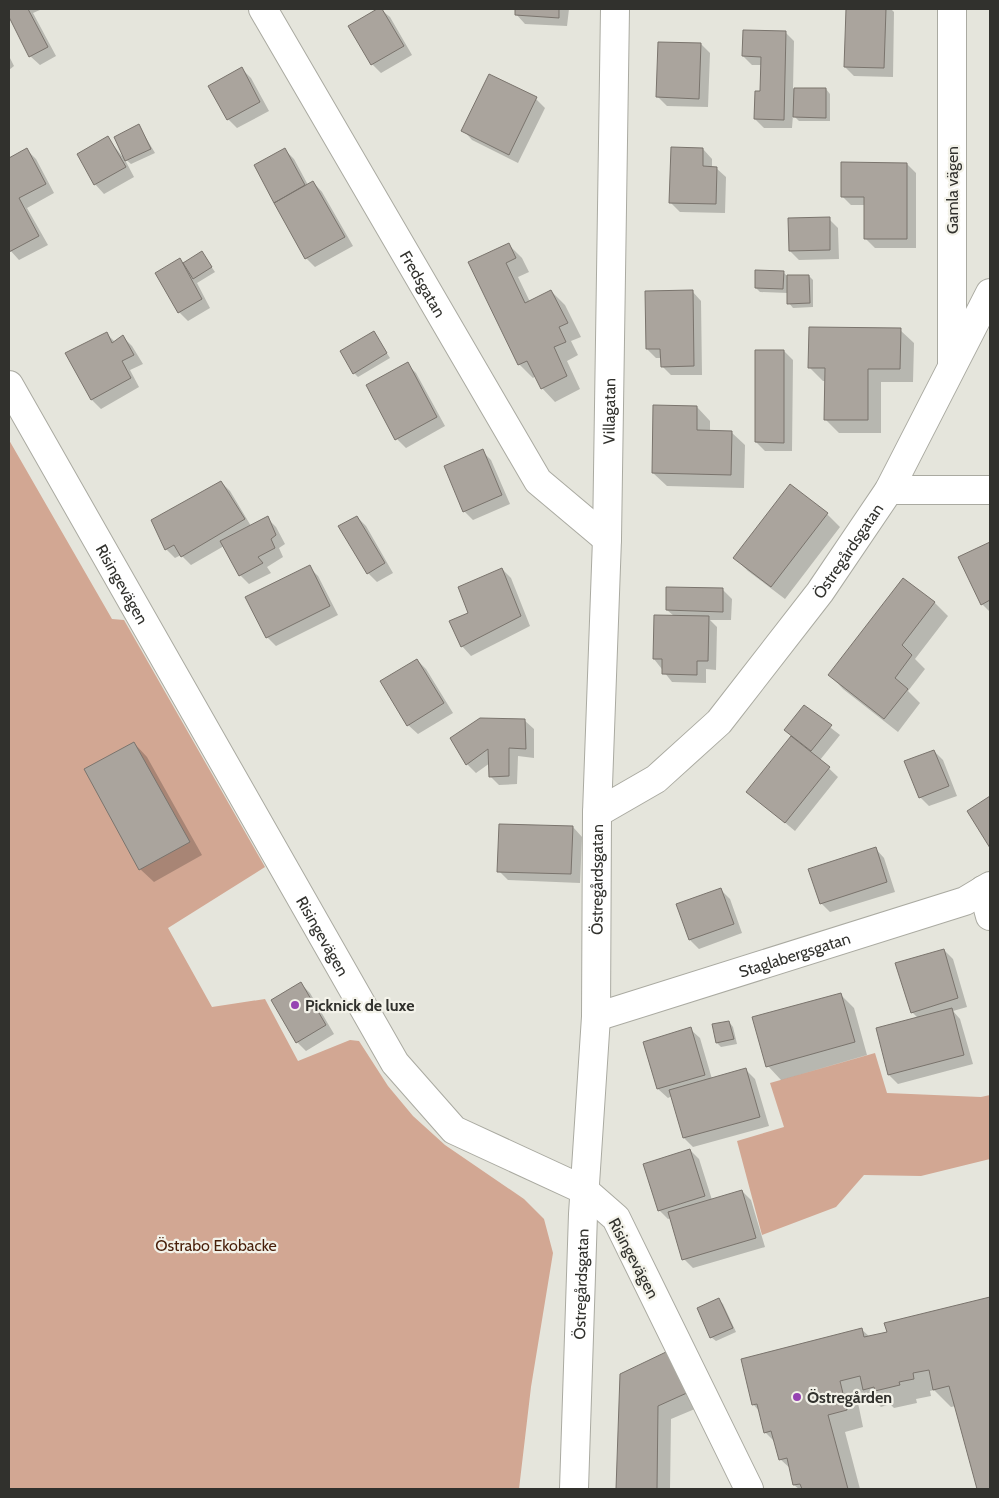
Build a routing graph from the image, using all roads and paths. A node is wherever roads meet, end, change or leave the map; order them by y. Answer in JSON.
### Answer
{"nodes":[{"id":1,"x":263,"y":9,"type":"edge"},
{"id":2,"x":615,"y":9,"type":"edge"},
{"id":3,"x":952,"y":9,"type":"edge"},
{"id":4,"x":990,"y":293,"type":"edge"},
{"id":5,"x":952,"y":371,"type":"junction"},
{"id":6,"x":9,"y":385,"type":"edge"},
{"id":7,"x":890,"y":490,"type":"junction"},
{"id":8,"x":990,"y":490,"type":"edge"},
{"id":9,"x":607,"y":539,"type":"junction"},
{"id":10,"x":597,"y":813,"type":"junction"},
{"id":11,"x":987,"y":888,"type":"edge"},
{"id":12,"x":990,"y":916,"type":"edge"},
{"id":13,"x":596,"y":1017,"type":"junction"},
{"id":14,"x":584,"y":1190,"type":"junction"},
{"id":15,"x":574,"y":1489,"type":"edge"},
{"id":16,"x":749,"y":1489,"type":"edge"}],
"edges":[{"from":1,"to":9,"type":"street","name":"Fredsgatan"},
{"from":2,"to":9,"type":"street","name":"Villagatan"},
{"from":3,"to":5,"type":"street","name":"Gamla vägen"},
{"from":4,"to":5,"type":"street","name":"Östregårdsgatan"},
{"from":5,"to":7,"type":"street","name":"Östregårdsgatan"},
{"from":6,"to":14,"type":"street","name":"Risingevägen"},
{"from":7,"to":8,"type":"street"},
{"from":7,"to":10,"type":"street","name":"Östregårdsgatan"},
{"from":9,"to":10,"type":"street","name":"Villagatan"},
{"from":10,"to":13,"type":"street","name":"Östregårdsgatan"},
{"from":11,"to":12,"type":"street"},
{"from":11,"to":13,"type":"street","name":"Staglabergsgatan"},
{"from":13,"to":14,"type":"street","name":"Östregårdsgatan"},
{"from":14,"to":15,"type":"street","name":"Östregårdsgatan"},
{"from":14,"to":16,"type":"street","name":"Risingevägen"}]}
